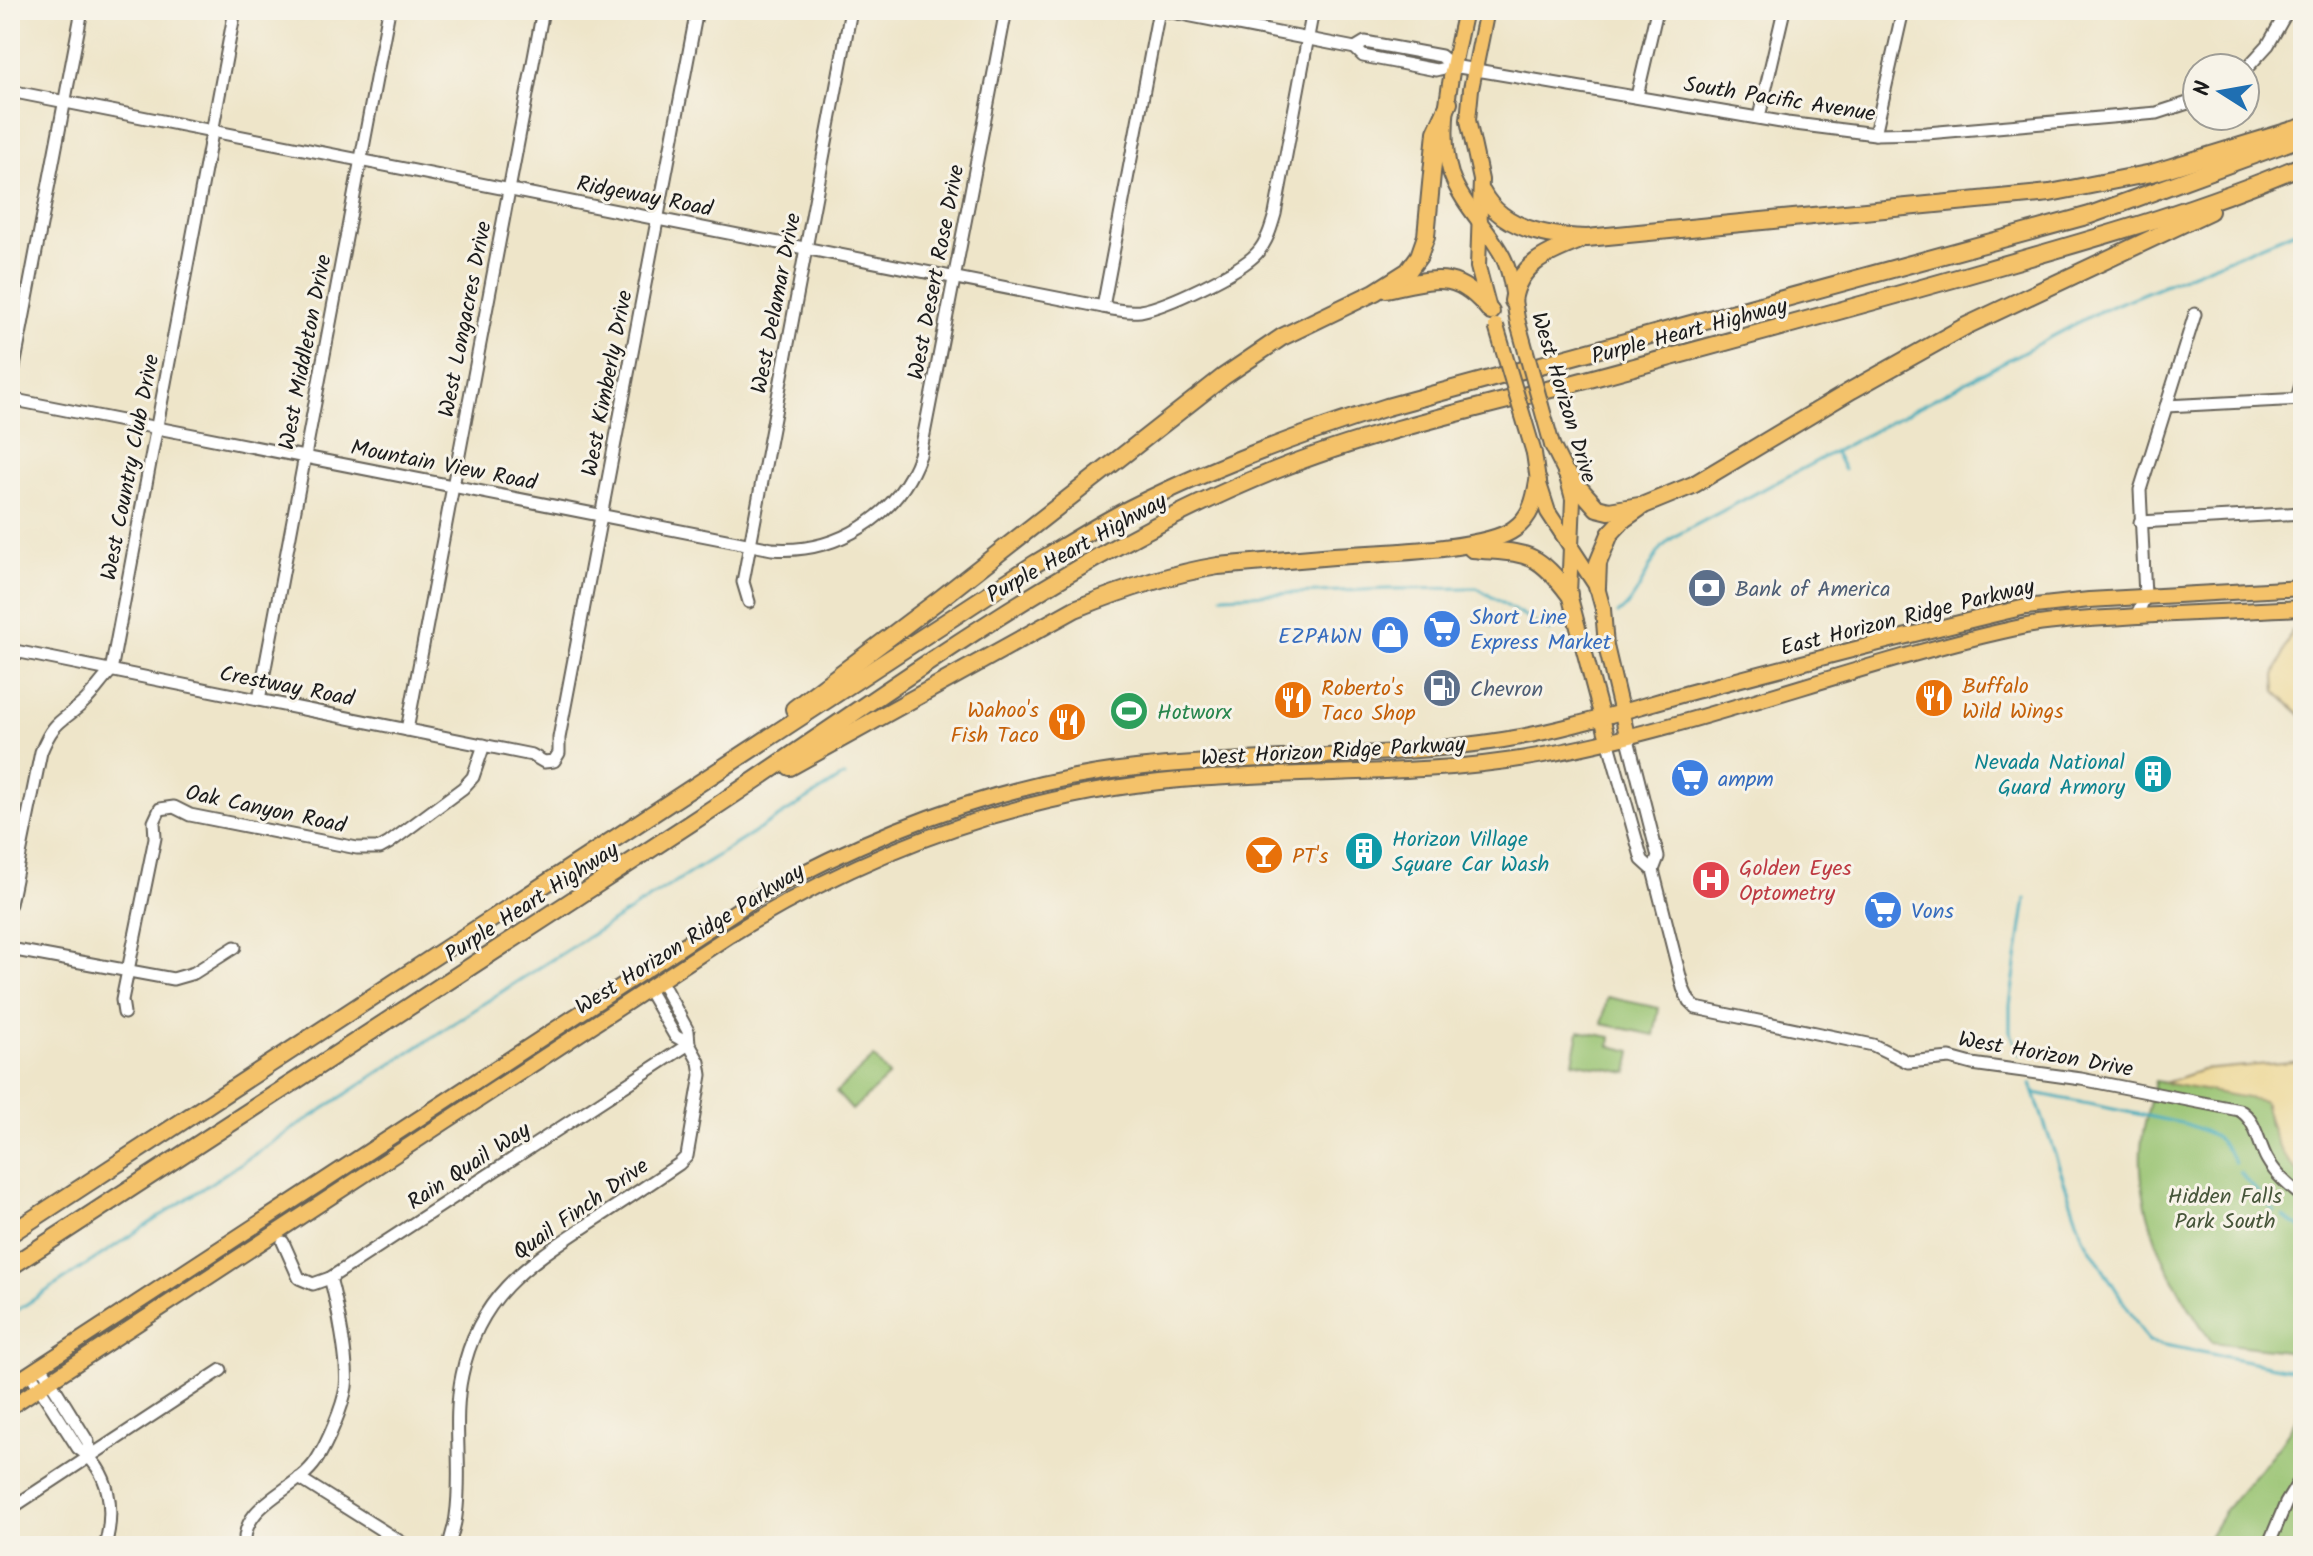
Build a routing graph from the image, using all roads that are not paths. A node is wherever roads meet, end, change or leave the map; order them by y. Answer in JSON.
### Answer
{"nodes":[{"id":1,"x":82,"y":10,"type":"edge"},
{"id":2,"x":235,"y":10,"type":"edge"},
{"id":3,"x":389,"y":10,"type":"edge"},
{"id":4,"x":543,"y":10,"type":"edge"},
{"id":5,"x":697,"y":10,"type":"edge"},
{"id":6,"x":851,"y":10,"type":"edge"},
{"id":7,"x":1006,"y":10,"type":"edge"},
{"id":8,"x":1160,"y":10,"type":"edge"},
{"id":9,"x":1313,"y":10,"type":"edge"},
{"id":10,"x":1465,"y":10,"type":"edge"},
{"id":11,"x":1487,"y":10,"type":"edge"},
{"id":12,"x":1657,"y":10,"type":"edge"},
{"id":13,"x":1784,"y":10,"type":"edge"},
{"id":14,"x":1903,"y":10,"type":"edge"},
{"id":15,"x":2288,"y":10,"type":"edge"},
{"id":16,"x":1307,"y":38,"type":"junction"},
{"id":17,"x":2261,"y":53,"type":"edge"},
{"id":18,"x":1453,"y":66,"type":"junction"},
{"id":19,"x":1475,"y":69,"type":"junction"},
{"id":20,"x":10,"y":91,"type":"edge"},
{"id":21,"x":1637,"y":96,"type":"junction"},
{"id":22,"x":65,"y":102,"type":"junction"},
{"id":23,"x":1449,"y":103,"type":"junction"},
{"id":24,"x":2181,"y":105,"type":"edge"},
{"id":25,"x":1759,"y":117,"type":"junction"},
{"id":26,"x":2303,"y":127,"type":"edge"},
{"id":27,"x":213,"y":131,"type":"junction"},
{"id":28,"x":1875,"y":134,"type":"junction"},
{"id":29,"x":2303,"y":137,"type":"edge"},
{"id":30,"x":361,"y":160,"type":"junction"},
{"id":31,"x":2303,"y":165,"type":"edge"},
{"id":32,"x":509,"y":189,"type":"junction"},
{"id":33,"x":1482,"y":192,"type":"junction"},
{"id":34,"x":2231,"y":196,"type":"junction"},
{"id":35,"x":657,"y":218,"type":"junction"},
{"id":36,"x":1480,"y":222,"type":"junction"},
{"id":37,"x":1587,"y":238,"type":"junction"},
{"id":38,"x":806,"y":248,"type":"junction"},
{"id":39,"x":954,"y":278,"type":"junction"},
{"id":40,"x":1375,"y":292,"type":"junction"},
{"id":41,"x":1513,"y":301,"type":"junction"},
{"id":42,"x":1103,"y":307,"type":"junction"},
{"id":43,"x":2195,"y":314,"type":"dead end"},
{"id":44,"x":1493,"y":319,"type":"junction"},
{"id":45,"x":2303,"y":377,"type":"edge"},
{"id":46,"x":10,"y":388,"type":"edge"},
{"id":47,"x":10,"y":399,"type":"edge"},
{"id":48,"x":2300,"y":399,"type":"edge"},
{"id":49,"x":2166,"y":406,"type":"junction"},
{"id":50,"x":156,"y":428,"type":"junction"},
{"id":51,"x":305,"y":457,"type":"junction"},
{"id":52,"x":1566,"y":473,"type":"junction"},
{"id":53,"x":1538,"y":481,"type":"junction"},
{"id":54,"x":453,"y":486,"type":"junction"},
{"id":55,"x":1644,"y":505,"type":"junction"},
{"id":56,"x":2303,"y":513,"type":"edge"},
{"id":57,"x":602,"y":516,"type":"junction"},
{"id":58,"x":2140,"y":522,"type":"junction"},
{"id":59,"x":866,"y":523,"type":"joint"},
{"id":60,"x":750,"y":544,"type":"junction"},
{"id":61,"x":1571,"y":545,"type":"junction"},
{"id":62,"x":1450,"y":547,"type":"junction"},
{"id":63,"x":1597,"y":587,"type":"junction"},
{"id":64,"x":2303,"y":588,"type":"edge"},
{"id":65,"x":1569,"y":594,"type":"junction"},
{"id":66,"x":2145,"y":596,"type":"junction"},
{"id":67,"x":749,"y":602,"type":"dead end"},
{"id":68,"x":2303,"y":608,"type":"edge"},
{"id":69,"x":2137,"y":616,"type":"junction"},
{"id":70,"x":1889,"y":642,"type":"junction"},
{"id":71,"x":10,"y":650,"type":"edge"},
{"id":72,"x":1895,"y":660,"type":"junction"},
{"id":73,"x":111,"y":671,"type":"junction"},
{"id":74,"x":259,"y":700,"type":"junction"},
{"id":75,"x":1623,"y":711,"type":"junction"},
{"id":76,"x":1602,"y":716,"type":"junction"},
{"id":77,"x":407,"y":730,"type":"junction"},
{"id":78,"x":1627,"y":735,"type":"junction"},
{"id":79,"x":1608,"y":740,"type":"junction"},
{"id":80,"x":484,"y":745,"type":"junction"},
{"id":81,"x":1341,"y":754,"type":"junction"},
{"id":82,"x":554,"y":761,"type":"joint"},
{"id":83,"x":1183,"y":764,"type":"junction"},
{"id":84,"x":1342,"y":774,"type":"junction"},
{"id":85,"x":1060,"y":780,"type":"junction"},
{"id":86,"x":1184,"y":780,"type":"junction"},
{"id":87,"x":674,"y":799,"type":"junction"},
{"id":88,"x":724,"y":801,"type":"junction"},
{"id":89,"x":1019,"y":807,"type":"junction"},
{"id":90,"x":864,"y":844,"type":"junction"},
{"id":91,"x":870,"y":860,"type":"junction"},
{"id":92,"x":1653,"y":870,"type":"junction"},
{"id":93,"x":10,"y":904,"type":"edge"},
{"id":94,"x":719,"y":921,"type":"junction"},
{"id":95,"x":235,"y":947,"type":"dead end"},
{"id":96,"x":10,"y":949,"type":"edge"},
{"id":97,"x":128,"y":972,"type":"junction"},
{"id":98,"x":654,"y":984,"type":"junction"},
{"id":99,"x":124,"y":1013,"type":"dead end"},
{"id":100,"x":689,"y":1044,"type":"junction"},
{"id":101,"x":2303,"y":1197,"type":"edge"},
{"id":102,"x":10,"y":1234,"type":"edge"},
{"id":103,"x":235,"y":1237,"type":"junction"},
{"id":104,"x":278,"y":1238,"type":"junction"},
{"id":105,"x":10,"y":1267,"type":"edge"},
{"id":106,"x":330,"y":1278,"type":"junction"},
{"id":107,"x":35,"y":1369,"type":"junction"},
{"id":108,"x":221,"y":1370,"type":"dead end"},
{"id":109,"x":44,"y":1384,"type":"junction"},
{"id":110,"x":10,"y":1386,"type":"edge"},
{"id":111,"x":10,"y":1407,"type":"edge"},
{"id":112,"x":90,"y":1457,"type":"junction"},
{"id":113,"x":2303,"y":1475,"type":"edge"},
{"id":114,"x":299,"y":1478,"type":"junction"},
{"id":115,"x":10,"y":1509,"type":"edge"},
{"id":116,"x":105,"y":1546,"type":"edge"},
{"id":117,"x":245,"y":1546,"type":"edge"},
{"id":118,"x":407,"y":1546,"type":"edge"},
{"id":119,"x":449,"y":1546,"type":"edge"},
{"id":120,"x":2268,"y":1546,"type":"edge"}],
"edges":[{"from":1,"to":22,"type":"street"},
{"from":2,"to":27,"type":"street","name":"West Country Club Drive"},
{"from":3,"to":30,"type":"street","name":"West Middleton Drive"},
{"from":4,"to":32,"type":"street","name":"West Longacres Drive"},
{"from":5,"to":35,"type":"street","name":"West Kimberly Drive"},
{"from":6,"to":38,"type":"street","name":"West Delamar Drive"},
{"from":7,"to":39,"type":"street","name":"West Desert Rose Drive"},
{"from":8,"to":16,"type":"street","name":"South Pacific Avenue"},
{"from":8,"to":42,"type":"street"},
{"from":9,"to":16,"type":"street"},
{"from":10,"to":18,"type":"main road","name":"West Horizon Drive"},
{"from":11,"to":19,"type":"main road","name":"West Horizon Drive"},
{"from":12,"to":21,"type":"street"},
{"from":13,"to":25,"type":"street"},
{"from":14,"to":28,"type":"street"},
{"from":15,"to":17,"type":"street"},
{"from":16,"to":18,"type":"street","name":"South Pacific Avenue"},
{"from":16,"to":42,"type":"street","name":"Ridgeway Road"},
{"from":18,"to":19,"type":"street","name":"South Pacific Avenue"},
{"from":18,"to":23,"type":"main road","name":"West Horizon Drive"},
{"from":19,"to":21,"type":"street","name":"South Pacific Avenue"},
{"from":19,"to":33,"type":"main road","name":"West Horizon Drive"},
{"from":20,"to":22,"type":"street","name":"Ridgeway Road"},
{"from":21,"to":25,"type":"street","name":"South Pacific Avenue"},
{"from":22,"to":27,"type":"street","name":"Ridgeway Road"},
{"from":22,"to":46,"type":"street"},
{"from":23,"to":36,"type":"main road","name":"West Horizon Drive"},
{"from":23,"to":40,"type":"highway"},
{"from":24,"to":28,"type":"street","name":"South Pacific Avenue"},
{"from":25,"to":28,"type":"street","name":"South Pacific Avenue"},
{"from":26,"to":37,"type":"highway"},
{"from":27,"to":30,"type":"street","name":"Ridgeway Road"},
{"from":27,"to":50,"type":"street","name":"West Country Club Drive"},
{"from":29,"to":87,"type":"highway","name":"Purple Heart Highway"},
{"from":30,"to":32,"type":"street","name":"Ridgeway Road"},
{"from":30,"to":51,"type":"street","name":"West Middleton Drive"},
{"from":31,"to":34,"type":"highway","name":"Purple Heart Highway"},
{"from":32,"to":35,"type":"street","name":"Ridgeway Road"},
{"from":32,"to":54,"type":"street","name":"West Longacres Drive"},
{"from":33,"to":36,"type":"main road","name":"West Horizon Drive"},
{"from":33,"to":37,"type":"highway"},
{"from":34,"to":55,"type":"highway"},
{"from":34,"to":88,"type":"highway","name":"Purple Heart Highway"},
{"from":35,"to":38,"type":"street","name":"Ridgeway Road"},
{"from":35,"to":57,"type":"street","name":"West Kimberly Drive"},
{"from":36,"to":41,"type":"main road","name":"West Horizon Drive"},
{"from":36,"to":44,"type":"main road","name":"West Horizon Drive"},
{"from":37,"to":41,"type":"highway"},
{"from":38,"to":39,"type":"street","name":"Ridgeway Road"},
{"from":38,"to":60,"type":"street","name":"West Delamar Drive"},
{"from":39,"to":42,"type":"street","name":"Ridgeway Road"},
{"from":39,"to":59,"type":"street","name":"West Desert Rose Drive"},
{"from":40,"to":44,"type":"highway"},
{"from":40,"to":87,"type":"highway"},
{"from":41,"to":52,"type":"main road","name":"West Horizon Drive","bridge":true},
{"from":43,"to":49,"type":"street"},
{"from":44,"to":53,"type":"main road","name":"West Horizon Drive","bridge":true},
{"from":45,"to":48,"type":"street"},
{"from":47,"to":50,"type":"street","name":"Mountain View Road"},
{"from":48,"to":49,"type":"street"},
{"from":49,"to":58,"type":"street"},
{"from":50,"to":51,"type":"street","name":"Mountain View Road"},
{"from":50,"to":73,"type":"street","name":"West Country Club Drive"},
{"from":51,"to":54,"type":"street","name":"Mountain View Road"},
{"from":51,"to":74,"type":"street","name":"West Middleton Drive"},
{"from":52,"to":55,"type":"highway"},
{"from":52,"to":61,"type":"main road","name":"West Horizon Drive"},
{"from":53,"to":61,"type":"main road","name":"West Horizon Drive"},
{"from":53,"to":62,"type":"highway"},
{"from":54,"to":57,"type":"street","name":"Mountain View Road"},
{"from":54,"to":77,"type":"street","name":"West Longacres Drive"},
{"from":55,"to":63,"type":"highway"},
{"from":56,"to":58,"type":"street"},
{"from":57,"to":60,"type":"street","name":"Mountain View Road"},
{"from":57,"to":82,"type":"street","name":"West Kimberly Drive"},
{"from":58,"to":66,"type":"street"},
{"from":59,"to":60,"type":"street","name":"Mountain View Road"},
{"from":60,"to":67,"type":"street","name":"West Delamar Drive"},
{"from":61,"to":63,"type":"main road","name":"West Horizon Drive"},
{"from":61,"to":65,"type":"main road","name":"West Horizon Drive"},
{"from":62,"to":65,"type":"highway"},
{"from":62,"to":88,"type":"highway"},
{"from":63,"to":75,"type":"main road","name":"West Horizon Drive"},
{"from":64,"to":66,"type":"main road","name":"East Horizon Ridge Parkway"},
{"from":65,"to":76,"type":"main road","name":"West Horizon Drive"},
{"from":66,"to":69,"type":"street"},
{"from":66,"to":70,"type":"main road","name":"East Horizon Ridge Parkway"},
{"from":68,"to":69,"type":"main road","name":"East Horizon Ridge Parkway"},
{"from":69,"to":72,"type":"main road","name":"East Horizon Ridge Parkway"},
{"from":70,"to":72,"type":"main road"},
{"from":70,"to":75,"type":"main road","name":"East Horizon Ridge Parkway"},
{"from":71,"to":73,"type":"street","name":"Crestway Road"},
{"from":72,"to":78,"type":"main road","name":"East Horizon Ridge Parkway"},
{"from":73,"to":74,"type":"street","name":"Crestway Road"},
{"from":73,"to":93,"type":"street","name":"West Country Club Drive"},
{"from":74,"to":77,"type":"street","name":"Crestway Road"},
{"from":75,"to":76,"type":"main road","name":"West Horizon Ridge Parkway"},
{"from":75,"to":78,"type":"main road","name":"West Horizon Drive"},
{"from":76,"to":79,"type":"main road","name":"West Horizon Drive"},
{"from":76,"to":81,"type":"main road","name":"West Horizon Ridge Parkway"},
{"from":77,"to":80,"type":"street","name":"Crestway Road"},
{"from":78,"to":79,"type":"main road","name":"West Horizon Ridge Parkway"},
{"from":78,"to":92,"type":"street","name":"West Horizon Drive"},
{"from":79,"to":84,"type":"main road","name":"West Horizon Ridge Parkway"},
{"from":79,"to":92,"type":"street","name":"West Horizon Drive"},
{"from":80,"to":82,"type":"street","name":"Crestway Road"},
{"from":80,"to":97,"type":"street","name":"Oak Canyon Road"},
{"from":81,"to":83,"type":"main road","name":"West Horizon Ridge Parkway"},
{"from":81,"to":84,"type":"main road"},
{"from":83,"to":85,"type":"main road","name":"West Horizon Ridge Parkway"},
{"from":83,"to":86,"type":"main road"},
{"from":84,"to":86,"type":"main road","name":"West Horizon Ridge Parkway"},
{"from":85,"to":89,"type":"main road"},
{"from":85,"to":90,"type":"main road","name":"West Horizon Ridge Parkway"},
{"from":86,"to":89,"type":"main road","name":"West Horizon Ridge Parkway"},
{"from":87,"to":102,"type":"highway","name":"Purple Heart Highway"},
{"from":88,"to":105,"type":"highway","name":"Purple Heart Highway"},
{"from":89,"to":91,"type":"main road","name":"West Horizon Ridge Parkway"},
{"from":90,"to":91,"type":"main road"},
{"from":90,"to":94,"type":"main road","name":"West Horizon Ridge Parkway"},
{"from":91,"to":98,"type":"main road","name":"West Horizon Ridge Parkway"},
{"from":92,"to":101,"type":"street","name":"West Horizon Drive"},
{"from":94,"to":98,"type":"main road"},
{"from":94,"to":103,"type":"main road","name":"West Horizon Ridge Parkway"},
{"from":95,"to":97,"type":"street"},
{"from":96,"to":97,"type":"street"},
{"from":97,"to":99,"type":"street"},
{"from":98,"to":100,"type":"street","name":"Quail Finch Drive"},
{"from":98,"to":104,"type":"main road","name":"West Horizon Ridge Parkway"},
{"from":100,"to":106,"type":"street","name":"Rain Quail Way"},
{"from":100,"to":119,"type":"street","name":"Quail Finch Drive"},
{"from":103,"to":104,"type":"main road"},
{"from":103,"to":107,"type":"main road","name":"West Horizon Ridge Parkway"},
{"from":104,"to":106,"type":"street"},
{"from":104,"to":109,"type":"main road","name":"West Horizon Ridge Parkway"},
{"from":106,"to":114,"type":"street"},
{"from":107,"to":109,"type":"street"},
{"from":107,"to":110,"type":"main road","name":"West Horizon Ridge Parkway"},
{"from":108,"to":112,"type":"street"},
{"from":109,"to":111,"type":"main road","name":"West Horizon Ridge Parkway"},
{"from":109,"to":112,"type":"street"},
{"from":112,"to":115,"type":"street"},
{"from":112,"to":116,"type":"street"},
{"from":113,"to":120,"type":"street"},
{"from":114,"to":117,"type":"street"},
{"from":114,"to":118,"type":"street"}]}
